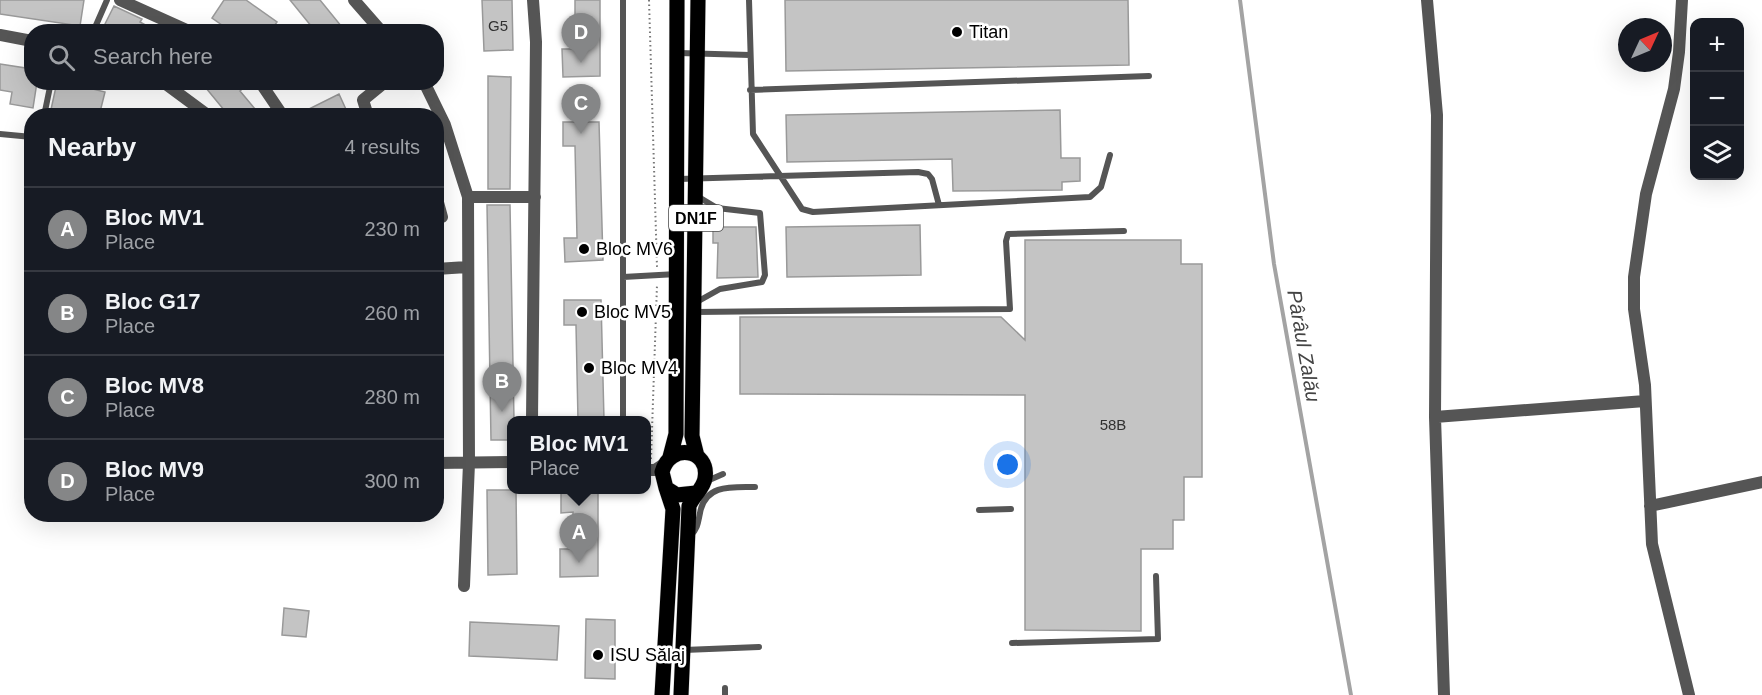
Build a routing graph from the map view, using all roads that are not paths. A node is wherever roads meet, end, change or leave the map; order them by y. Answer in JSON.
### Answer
{"nodes":[{"id":1,"x":107,"y":0,"type":"edge"},
{"id":2,"x":120,"y":0,"type":"edge"},
{"id":3,"x":354,"y":0,"type":"edge"},
{"id":4,"x":368,"y":0,"type":"edge"},
{"id":5,"x":533,"y":0,"type":"edge"},
{"id":6,"x":623,"y":0,"type":"edge"},
{"id":7,"x":677,"y":0,"type":"edge"},
{"id":8,"x":698,"y":0,"type":"edge"},
{"id":9,"x":749,"y":0,"type":"edge"},
{"id":10,"x":1427,"y":0,"type":"edge"},
{"id":11,"x":1682,"y":0,"type":"edge"},
{"id":12,"x":369,"y":15,"type":"junction"},
{"id":13,"x":96,"y":24,"type":"edge"},
{"id":14,"x":173,"y":24,"type":"edge"},
{"id":15,"x":376,"y":24,"type":"edge"},
{"id":16,"x":0,"y":35,"type":"edge"},
{"id":17,"x":24,"y":40,"type":"edge"},
{"id":18,"x":678,"y":53,"type":"junction"},
{"id":19,"x":697,"y":53,"type":"junction"},
{"id":20,"x":750,"y":56,"type":"junction"},
{"id":21,"x":1149,"y":75,"type":"dead end"},
{"id":22,"x":49,"y":90,"type":"edge"},
{"id":23,"x":174,"y":90,"type":"edge"},
{"id":24,"x":265,"y":90,"type":"edge"},
{"id":25,"x":375,"y":90,"type":"edge"},
{"id":26,"x":427,"y":90,"type":"edge"},
{"id":27,"x":750,"y":90,"type":"junction"},
{"id":28,"x":46,"y":108,"type":"edge"},
{"id":29,"x":198,"y":108,"type":"edge"},
{"id":30,"x":278,"y":108,"type":"edge"},
{"id":31,"x":366,"y":108,"type":"edge"},
{"id":32,"x":434,"y":108,"type":"edge"},
{"id":33,"x":0,"y":134,"type":"edge"},
{"id":34,"x":444,"y":135,"type":"edge"},
{"id":35,"x":24,"y":136,"type":"edge"},
{"id":36,"x":1110,"y":155,"type":"dead end"},
{"id":37,"x":778,"y":175,"type":"junction"},
{"id":38,"x":696,"y":178,"type":"junction"},
{"id":39,"x":679,"y":179,"type":"junction"},
{"id":40,"x":696,"y":195,"type":"junction"},
{"id":41,"x":468,"y":197,"type":"junction"},
{"id":42,"x":535,"y":197,"type":"junction"},
{"id":43,"x":939,"y":205,"type":"junction"},
{"id":44,"x":1124,"y":231,"type":"dead end"},
{"id":45,"x":467,"y":267,"type":"junction"},
{"id":46,"x":444,"y":268,"type":"edge"},
{"id":47,"x":677,"y":274,"type":"junction"},
{"id":48,"x":623,"y":277,"type":"junction"},
{"id":49,"x":695,"y":307,"type":"junction"},
{"id":50,"x":1645,"y":401,"type":"junction"},
{"id":51,"x":532,"y":416,"type":"edge"},
{"id":52,"x":623,"y":416,"type":"edge"},
{"id":53,"x":1435,"y":417,"type":"junction"},
{"id":54,"x":700,"y":460,"type":"junction"},
{"id":55,"x":507,"y":462,"type":"edge"},
{"id":56,"x":444,"y":463,"type":"edge"},
{"id":57,"x":469,"y":463,"type":"junction"},
{"id":58,"x":660,"y":472,"type":"edge"},
{"id":59,"x":1762,"y":482,"type":"edge"},
{"id":60,"x":755,"y":487,"type":"dead end"},
{"id":61,"x":699,"y":489,"type":"junction"},
{"id":62,"x":1650,"y":506,"type":"junction"},
{"id":63,"x":1011,"y":509,"type":"dead end"},
{"id":64,"x":979,"y":510,"type":"dead end"},
{"id":65,"x":688,"y":537,"type":"junction"},
{"id":66,"x":1156,"y":576,"type":"dead end"},
{"id":67,"x":464,"y":586,"type":"dead end"},
{"id":68,"x":1012,"y":643,"type":"dead end"},
{"id":69,"x":759,"y":647,"type":"dead end"},
{"id":70,"x":682,"y":650,"type":"junction"},
{"id":71,"x":662,"y":692,"type":"edge"},
{"id":72,"x":681,"y":692,"type":"edge"},
{"id":73,"x":1444,"y":695,"type":"edge"},
{"id":74,"x":1689,"y":695,"type":"edge"}],
"edges":[{"from":1,"to":13,"type":"lane"},
{"from":2,"to":14,"type":"street"},
{"from":3,"to":12,"type":"street"},
{"from":4,"to":12,"type":"street"},
{"from":5,"to":42,"type":"street"},
{"from":6,"to":48,"type":"lane"},
{"from":7,"to":18,"type":"main road","number":"DN1F"},
{"from":8,"to":19,"type":"main road","number":"DN1F"},
{"from":9,"to":20,"type":"lane"},
{"from":10,"to":53,"type":"street"},
{"from":11,"to":50,"type":"street"},
{"from":12,"to":15,"type":"street"},
{"from":16,"to":17,"type":"street"},
{"from":18,"to":19,"type":"lane"},
{"from":18,"to":39,"type":"main road","number":"DN1F"},
{"from":19,"to":20,"type":"lane"},
{"from":19,"to":38,"type":"main road","number":"DN1F"},
{"from":20,"to":27,"type":"lane"},
{"from":21,"to":27,"type":"lane"},
{"from":22,"to":28,"type":"lane"},
{"from":23,"to":29,"type":"street"},
{"from":24,"to":30,"type":"street"},
{"from":25,"to":31,"type":"street"},
{"from":26,"to":32,"type":"street"},
{"from":27,"to":37,"type":"lane"},
{"from":33,"to":35,"type":"lane"},
{"from":34,"to":41,"type":"street"},
{"from":36,"to":43,"type":"lane"},
{"from":37,"to":38,"type":"lane"},
{"from":37,"to":43,"type":"lane"},
{"from":37,"to":43,"type":"lane"},
{"from":38,"to":39,"type":"lane"},
{"from":38,"to":40,"type":"main road","number":"DN1F"},
{"from":39,"to":47,"type":"main road","number":"DN1F"},
{"from":40,"to":49,"type":"main road","number":"DN1F"},
{"from":40,"to":49,"type":"lane"},
{"from":41,"to":42,"type":"street"},
{"from":41,"to":45,"type":"street"},
{"from":42,"to":51,"type":"street"},
{"from":44,"to":49,"type":"lane"},
{"from":45,"to":46,"type":"street"},
{"from":45,"to":57,"type":"street"},
{"from":47,"to":48,"type":"lane"},
{"from":47,"to":58,"type":"main road","number":"DN1F"},
{"from":48,"to":52,"type":"lane"},
{"from":49,"to":54,"type":"main road","number":"DN1F"},
{"from":50,"to":53,"type":"street"},
{"from":50,"to":62,"type":"street"},
{"from":53,"to":73,"type":"street"},
{"from":54,"to":58,"type":"main road"},
{"from":54,"to":61,"type":"main road","number":"DN1F"},
{"from":55,"to":57,"type":"street"},
{"from":56,"to":57,"type":"street"},
{"from":57,"to":67,"type":"street"},
{"from":58,"to":61,"type":"main road"},
{"from":58,"to":71,"type":"main road","number":"DN1F"},
{"from":59,"to":62,"type":"street"},
{"from":60,"to":65,"type":"lane"},
{"from":61,"to":65,"type":"main road","number":"DN1F"},
{"from":62,"to":74,"type":"street"},
{"from":63,"to":64,"type":"lane"},
{"from":65,"to":70,"type":"main road","number":"DN1F"},
{"from":66,"to":68,"type":"lane"},
{"from":69,"to":70,"type":"lane"},
{"from":70,"to":72,"type":"main road","number":"DN1F"},
{"from":71,"to":72,"type":"main road"}]}
